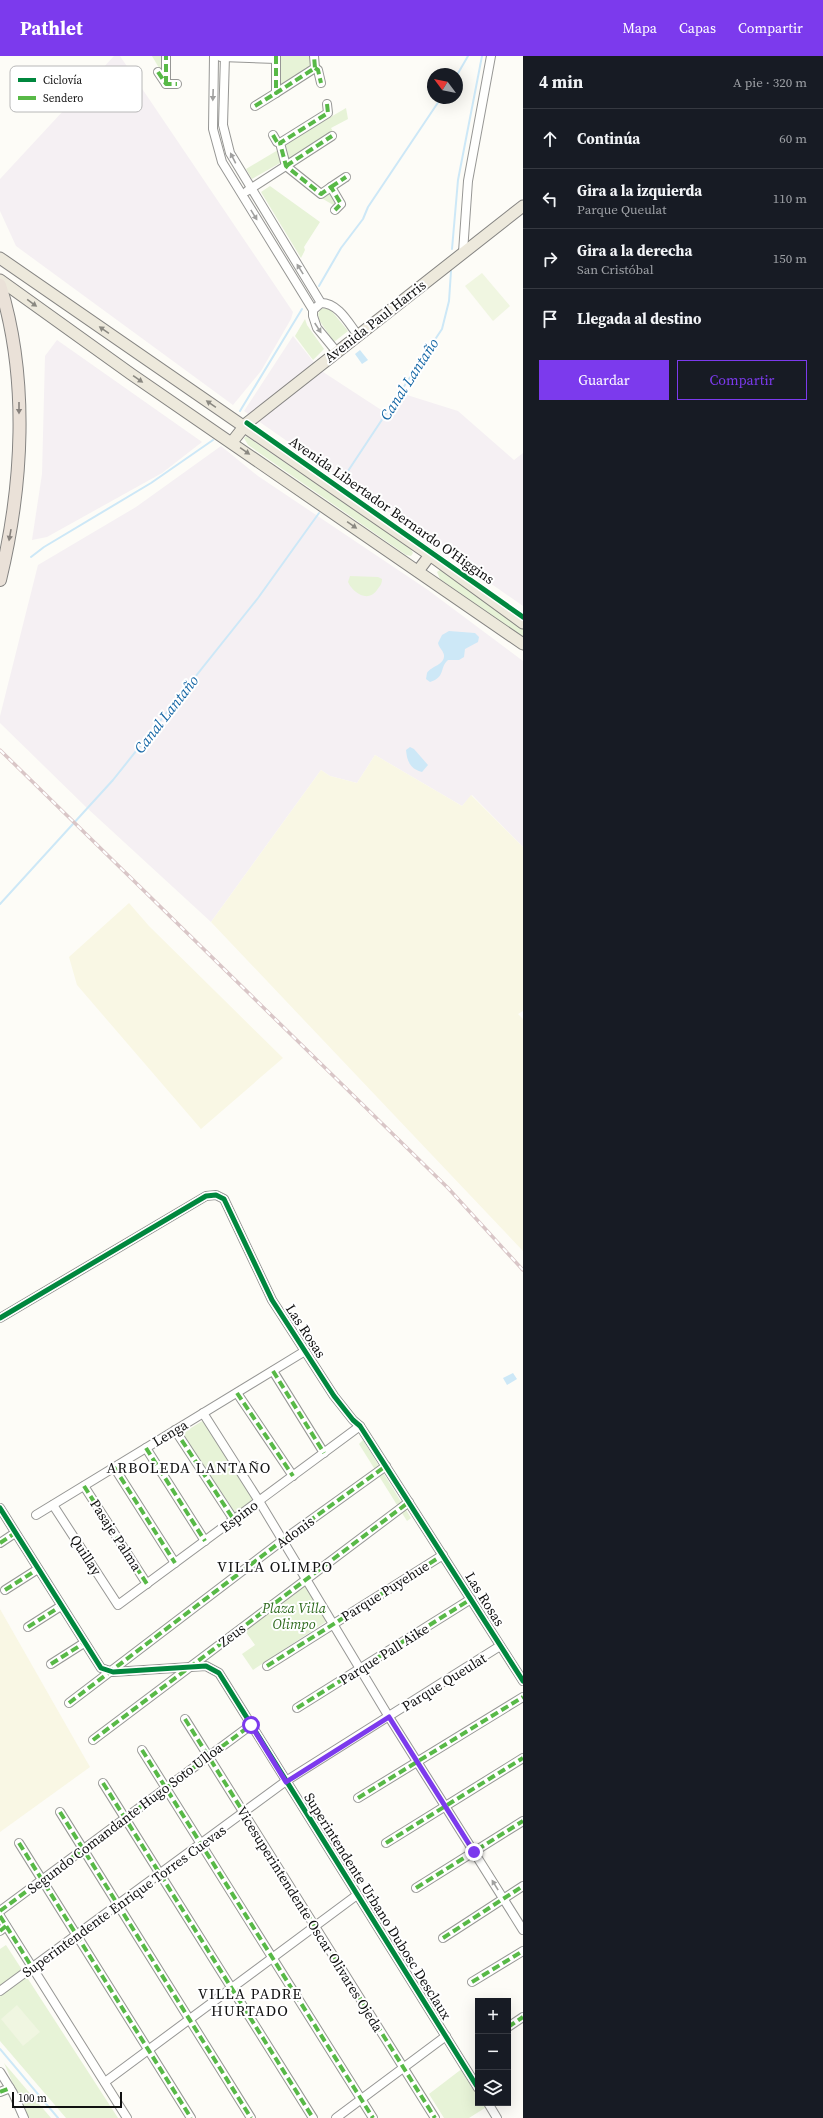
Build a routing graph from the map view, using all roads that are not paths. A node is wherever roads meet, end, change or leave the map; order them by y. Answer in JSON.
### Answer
{"nodes":[{"id":1,"x":166,"y":56,"type":"edge"},
{"id":2,"x":214,"y":56,"type":"edge"},
{"id":3,"x":314,"y":56,"type":"edge"},
{"id":4,"x":491,"y":56,"type":"edge"},
{"id":5,"x":225,"y":57,"type":"edge"},
{"id":6,"x":276,"y":57,"type":"edge"},
{"id":7,"x":315,"y":68,"type":"junction"},
{"id":8,"x":158,"y":72,"type":"dead end"},
{"id":9,"x":321,"y":83,"type":"dead end"},
{"id":10,"x":166,"y":84,"type":"junction"},
{"id":11,"x":177,"y":84,"type":"dead end"},
{"id":12,"x":276,"y":93,"type":"junction"},
{"id":13,"x":327,"y":104,"type":"dead end"},
{"id":14,"x":255,"y":106,"type":"dead end"},
{"id":15,"x":273,"y":136,"type":"dead end"},
{"id":16,"x":332,"y":136,"type":"dead end"},
{"id":17,"x":280,"y":143,"type":"junction"},
{"id":18,"x":286,"y":166,"type":"junction"},
{"id":19,"x":346,"y":177,"type":"dead end"},
{"id":20,"x":331,"y":187,"type":"junction"},
{"id":21,"x":250,"y":188,"type":"junction"},
{"id":22,"x":241,"y":195,"type":"junction"},
{"id":23,"x":523,"y":206,"type":"edge"},
{"id":24,"x":335,"y":210,"type":"dead end"},
{"id":25,"x":463,"y":252,"type":"junction"},
{"id":26,"x":0,"y":258,"type":"edge"},
{"id":27,"x":1,"y":285,"type":"edge"},
{"id":28,"x":321,"y":303,"type":"junction"},
{"id":29,"x":313,"y":310,"type":"junction"},
{"id":30,"x":357,"y":334,"type":"junction"},
{"id":31,"x":336,"y":352,"type":"junction"},
{"id":32,"x":243,"y":426,"type":"junction"},
{"id":33,"x":232,"y":442,"type":"junction"},
{"id":34,"x":430,"y":555,"type":"junction"},
{"id":35,"x":418,"y":571,"type":"junction"},
{"id":36,"x":0,"y":580,"type":"edge"},
{"id":37,"x":523,"y":623,"type":"edge"},
{"id":38,"x":523,"y":644,"type":"edge"},
{"id":39,"x":0,"y":1318,"type":"edge"},
{"id":40,"x":305,"y":1351,"type":"junction"},
{"id":41,"x":272,"y":1371,"type":"junction"},
{"id":42,"x":237,"y":1393,"type":"junction"},
{"id":43,"x":203,"y":1413,"type":"junction"},
{"id":44,"x":360,"y":1426,"type":"junction"},
{"id":45,"x":175,"y":1430,"type":"junction"},
{"id":46,"x":146,"y":1448,"type":"junction"},
{"id":47,"x":324,"y":1452,"type":"junction"},
{"id":48,"x":386,"y":1466,"type":"junction"},
{"id":49,"x":114,"y":1467,"type":"junction"},
{"id":50,"x":293,"y":1476,"type":"junction"},
{"id":51,"x":84,"y":1486,"type":"junction"},
{"id":52,"x":259,"y":1501,"type":"junction"},
{"id":53,"x":409,"y":1502,"type":"junction"},
{"id":54,"x":53,"y":1505,"type":"junction"},
{"id":55,"x":0,"y":1508,"type":"edge"},
{"id":56,"x":36,"y":1515,"type":"dead end"},
{"id":57,"x":234,"y":1520,"type":"junction"},
{"id":58,"x":15,"y":1533,"type":"junction"},
{"id":59,"x":283,"y":1540,"type":"junction"},
{"id":60,"x":205,"y":1541,"type":"junction"},
{"id":61,"x":0,"y":1543,"type":"edge"},
{"id":62,"x":442,"y":1555,"type":"junction"},
{"id":63,"x":175,"y":1563,"type":"junction"},
{"id":64,"x":38,"y":1569,"type":"junction"},
{"id":65,"x":306,"y":1579,"type":"junction"},
{"id":66,"x":147,"y":1584,"type":"junction"},
{"id":67,"x":5,"y":1590,"type":"dead end"},
{"id":68,"x":471,"y":1600,"type":"junction"},
{"id":69,"x":61,"y":1606,"type":"junction"},
{"id":70,"x":118,"y":1606,"type":"joint"},
{"id":71,"x":333,"y":1624,"type":"junction"},
{"id":72,"x":28,"y":1627,"type":"dead end"},
{"id":73,"x":84,"y":1642,"type":"junction"},
{"id":74,"x":500,"y":1646,"type":"junction"},
{"id":75,"x":51,"y":1664,"type":"dead end"},
{"id":76,"x":267,"y":1666,"type":"dead end"},
{"id":77,"x":189,"y":1667,"type":"junction"},
{"id":78,"x":360,"y":1669,"type":"junction"},
{"id":79,"x":109,"y":1672,"type":"junction"},
{"id":80,"x":523,"y":1681,"type":"edge"},
{"id":81,"x":523,"y":1697,"type":"edge"},
{"id":82,"x":69,"y":1703,"type":"dead end"},
{"id":83,"x":298,"y":1708,"type":"dead end"},
{"id":84,"x":389,"y":1717,"type":"junction"},
{"id":85,"x":185,"y":1719,"type":"dead end"},
{"id":86,"x":251,"y":1725,"type":"junction"},
{"id":87,"x":93,"y":1740,"type":"dead end"},
{"id":88,"x":142,"y":1750,"type":"dead end"},
{"id":89,"x":208,"y":1756,"type":"junction"},
{"id":90,"x":523,"y":1758,"type":"edge"},
{"id":91,"x":417,"y":1762,"type":"junction"},
{"id":92,"x":286,"y":1782,"type":"junction"},
{"id":93,"x":103,"y":1783,"type":"dead end"},
{"id":94,"x":166,"y":1788,"type":"junction"},
{"id":95,"x":358,"y":1798,"type":"dead end"},
{"id":96,"x":446,"y":1806,"type":"junction"},
{"id":97,"x":60,"y":1812,"type":"dead end"},
{"id":98,"x":244,"y":1813,"type":"junction"},
{"id":99,"x":125,"y":1818,"type":"junction"},
{"id":100,"x":523,"y":1821,"type":"edge"},
{"id":101,"x":19,"y":1843,"type":"dead end"},
{"id":102,"x":386,"y":1843,"type":"dead end"},
{"id":103,"x":201,"y":1844,"type":"junction"},
{"id":104,"x":83,"y":1849,"type":"junction"},
{"id":105,"x":474,"y":1852,"type":"junction"},
{"id":106,"x":160,"y":1874,"type":"junction"},
{"id":107,"x":42,"y":1880,"type":"junction"},
{"id":108,"x":523,"y":1886,"type":"edge"},
{"id":109,"x":416,"y":1888,"type":"dead end"},
{"id":110,"x":357,"y":1895,"type":"junction"},
{"id":111,"x":504,"y":1899,"type":"junction"},
{"id":112,"x":118,"y":1906,"type":"junction"},
{"id":113,"x":0,"y":1911,"type":"edge"},
{"id":114,"x":0,"y":1916,"type":"edge"},
{"id":115,"x":315,"y":1926,"type":"junction"},
{"id":116,"x":3,"y":1928,"type":"edge"},
{"id":117,"x":523,"y":1930,"type":"edge"},
{"id":118,"x":77,"y":1936,"type":"junction"},
{"id":119,"x":443,"y":1938,"type":"dead end"},
{"id":120,"x":523,"y":1951,"type":"edge"},
{"id":121,"x":272,"y":1958,"type":"junction"},
{"id":122,"x":33,"y":1968,"type":"junction"},
{"id":123,"x":472,"y":1982,"type":"dead end"},
{"id":124,"x":231,"y":1988,"type":"junction"},
{"id":125,"x":0,"y":1991,"type":"edge"},
{"id":126,"x":523,"y":2017,"type":"edge"},
{"id":127,"x":190,"y":2019,"type":"junction"},
{"id":128,"x":511,"y":2025,"type":"edge"},
{"id":129,"x":446,"y":2036,"type":"junction"},
{"id":130,"x":148,"y":2050,"type":"junction"},
{"id":131,"x":403,"y":2068,"type":"junction"},
{"id":132,"x":0,"y":2072,"type":"edge"},
{"id":133,"x":104,"y":2082,"type":"junction"},
{"id":134,"x":475,"y":2083,"type":"edge"},
{"id":135,"x":10,"y":2088,"type":"junction"},
{"id":136,"x":0,"y":2092,"type":"edge"},
{"id":137,"x":362,"y":2099,"type":"junction"},
{"id":138,"x":490,"y":2106,"type":"edge"},
{"id":139,"x":24,"y":2118,"type":"edge"},
{"id":140,"x":127,"y":2118,"type":"edge"},
{"id":141,"x":191,"y":2118,"type":"edge"},
{"id":142,"x":251,"y":2118,"type":"edge"},
{"id":143,"x":313,"y":2118,"type":"edge"},
{"id":144,"x":336,"y":2118,"type":"edge"},
{"id":145,"x":373,"y":2118,"type":"edge"},
{"id":146,"x":435,"y":2118,"type":"edge"},
{"id":147,"x":497,"y":2118,"type":"edge"}],
"edges":[{"from":1,"to":10,"type":"street"},
{"from":2,"to":5,"type":"street"},
{"from":2,"to":22,"type":"street","one_way":true},
{"from":3,"to":7,"type":"street"},
{"from":4,"to":25,"type":"street"},
{"from":5,"to":6,"type":"street"},
{"from":21,"to":5,"type":"street","one_way":true},
{"from":6,"to":12,"type":"street"},
{"from":7,"to":9,"type":"street"},
{"from":7,"to":12,"type":"street"},
{"from":8,"to":10,"type":"street"},
{"from":10,"to":11,"type":"street"},
{"from":12,"to":14,"type":"street"},
{"from":13,"to":17,"type":"street"},
{"from":15,"to":17,"type":"street"},
{"from":16,"to":18,"type":"street"},
{"from":17,"to":18,"type":"street"},
{"from":18,"to":20,"type":"street"},
{"from":18,"to":21,"type":"street"},
{"from":19,"to":20,"type":"street"},
{"from":20,"to":24,"type":"street"},
{"from":21,"to":22,"type":"street"},
{"from":28,"to":21,"type":"street","one_way":true},
{"from":22,"to":29,"type":"street","one_way":true},
{"from":23,"to":25,"type":"main road","name":"Avenida Paul Harris"},
{"from":25,"to":30,"type":"main road","name":"Avenida Paul Harris"},
{"from":32,"to":26,"type":"main road","name":"Avenida Libertador Bernardo O'Higgins","one_way":true},
{"from":27,"to":33,"type":"main road","one_way":true},
{"from":27,"to":36,"type":"highway","one_way":true},
{"from":28,"to":29,"type":"street"},
{"from":28,"to":30,"type":"street"},
{"from":29,"to":31,"type":"street","one_way":true},
{"from":30,"to":31,"type":"main road","name":"Avenida Paul Harris"},
{"from":31,"to":32,"type":"main road","name":"Avenida Paul Harris"},
{"from":32,"to":33,"type":"main road","name":"Avenida Paul Harris"},
{"from":32,"to":34,"type":"main road","name":"Avenida Libertador Bernardo O'Higgins"},
{"from":33,"to":35,"type":"main road","one_way":true},
{"from":34,"to":35,"type":"main road"},
{"from":34,"to":37,"type":"main road","name":"Avenida Libertador Bernardo O'Higgins"},
{"from":35,"to":38,"type":"main road"},
{"from":39,"to":40,"type":"street","name":"Las Rosas"},
{"from":40,"to":41,"type":"street","name":"Lenga"},
{"from":40,"to":44,"type":"street","name":"Las Rosas"},
{"from":41,"to":42,"type":"street","name":"Lenga"},
{"from":41,"to":47,"type":"street"},
{"from":42,"to":43,"type":"street","name":"Lenga"},
{"from":42,"to":50,"type":"street"},
{"from":43,"to":45,"type":"street","name":"Lenga"},
{"from":43,"to":52,"type":"street"},
{"from":44,"to":47,"type":"street","name":"Espino"},
{"from":44,"to":48,"type":"street","name":"Las Rosas"},
{"from":45,"to":46,"type":"street","name":"Lenga"},
{"from":45,"to":57,"type":"street"},
{"from":46,"to":49,"type":"street","name":"Lenga"},
{"from":46,"to":60,"type":"street"},
{"from":47,"to":50,"type":"street","name":"Espino"},
{"from":48,"to":53,"type":"street","name":"Las Rosas"},
{"from":48,"to":59,"type":"street","name":"Adonis"},
{"from":49,"to":51,"type":"street","name":"Lenga"},
{"from":49,"to":63,"type":"street"},
{"from":50,"to":52,"type":"street","name":"Espino"},
{"from":51,"to":54,"type":"street","name":"Lenga"},
{"from":51,"to":66,"type":"street","name":"Pasaje Palma"},
{"from":52,"to":57,"type":"street","name":"Espino"},
{"from":52,"to":59,"type":"street"},
{"from":53,"to":62,"type":"street","name":"Las Rosas"},
{"from":53,"to":65,"type":"street","name":"Zeus"},
{"from":54,"to":56,"type":"street","name":"Lenga"},
{"from":54,"to":70,"type":"street","name":"Quillay"},
{"from":55,"to":58,"type":"street"},
{"from":57,"to":60,"type":"street","name":"Espino"},
{"from":58,"to":61,"type":"street"},
{"from":58,"to":64,"type":"street"},
{"from":59,"to":65,"type":"street"},
{"from":59,"to":79,"type":"street","name":"Adonis"},
{"from":60,"to":63,"type":"street","name":"Espino"},
{"from":62,"to":68,"type":"street","name":"Las Rosas"},
{"from":62,"to":71,"type":"street","name":"Parque Puyehue"},
{"from":63,"to":66,"type":"street","name":"Espino"},
{"from":64,"to":67,"type":"street"},
{"from":64,"to":69,"type":"street"},
{"from":65,"to":71,"type":"street"},
{"from":65,"to":77,"type":"street","name":"Zeus"},
{"from":66,"to":70,"type":"street","name":"Espino"},
{"from":68,"to":74,"type":"street","name":"Las Rosas"},
{"from":68,"to":78,"type":"street","name":"Parque Pall Aike"},
{"from":69,"to":72,"type":"street"},
{"from":69,"to":73,"type":"street"},
{"from":71,"to":76,"type":"street","name":"Parque Puyehue"},
{"from":71,"to":78,"type":"street"},
{"from":73,"to":75,"type":"street"},
{"from":73,"to":79,"type":"street"},
{"from":74,"to":80,"type":"street","name":"Las Rosas"},
{"from":74,"to":84,"type":"street","name":"Parque Queulat"},
{"from":77,"to":79,"type":"street","name":"Superintendente Urbano Dubosc Desclaux"},
{"from":77,"to":86,"type":"street","name":"Superintendente Urbano Dubosc Desclaux"},
{"from":77,"to":87,"type":"street","name":"Zeus"},
{"from":78,"to":83,"type":"street","name":"Parque Pall Aike"},
{"from":78,"to":84,"type":"street"},
{"from":79,"to":82,"type":"street","name":"Adonis"},
{"from":81,"to":91,"type":"street"},
{"from":84,"to":91,"type":"street"},
{"from":84,"to":92,"type":"street","name":"Parque Queulat"},
{"from":85,"to":89,"type":"street","name":"Vicesuperintendente Oscar Olivares Ojeda"},
{"from":86,"to":89,"type":"street","name":"Segundo Comandante Hugo Soto Ulloa"},
{"from":86,"to":92,"type":"street","name":"Superintendente Urbano Dubosc Desclaux"},
{"from":88,"to":94,"type":"street"},
{"from":89,"to":94,"type":"street","name":"Segundo Comandante Hugo Soto Ulloa"},
{"from":89,"to":98,"type":"street","name":"Vicesuperintendente Oscar Olivares Ojeda"},
{"from":90,"to":96,"type":"street"},
{"from":91,"to":95,"type":"street"},
{"from":91,"to":96,"type":"street"},
{"from":92,"to":98,"type":"street","name":"Superintendente Enrique Torres Cuevas"},
{"from":92,"to":110,"type":"street","name":"Superintendente Urbano Dubosc Desclaux"},
{"from":93,"to":99,"type":"street"},
{"from":94,"to":99,"type":"street","name":"Segundo Comandante Hugo Soto Ulloa"},
{"from":94,"to":103,"type":"street"},
{"from":96,"to":102,"type":"street"},
{"from":96,"to":105,"type":"street"},
{"from":97,"to":104,"type":"street"},
{"from":98,"to":103,"type":"street","name":"Superintendente Enrique Torres Cuevas"},
{"from":98,"to":115,"type":"street","name":"Vicesuperintendente Oscar Olivares Ojeda"},
{"from":99,"to":104,"type":"street","name":"Segundo Comandante Hugo Soto Ulloa"},
{"from":99,"to":106,"type":"street"},
{"from":100,"to":105,"type":"street"},
{"from":101,"to":107,"type":"street"},
{"from":103,"to":106,"type":"street","name":"Superintendente Enrique Torres Cuevas"},
{"from":103,"to":121,"type":"street"},
{"from":104,"to":107,"type":"street","name":"Segundo Comandante Hugo Soto Ulloa"},
{"from":104,"to":112,"type":"street"},
{"from":105,"to":109,"type":"street"},
{"from":111,"to":105,"type":"street","one_way":true},
{"from":106,"to":112,"type":"street","name":"Superintendente Enrique Torres Cuevas"},
{"from":106,"to":124,"type":"street"},
{"from":107,"to":113,"type":"street","name":"Segundo Comandante Hugo Soto Ulloa"},
{"from":107,"to":118,"type":"street"},
{"from":108,"to":111,"type":"street"},
{"from":110,"to":115,"type":"street"},
{"from":110,"to":129,"type":"street","name":"Superintendente Urbano Dubosc Desclaux"},
{"from":111,"to":117,"type":"street"},
{"from":111,"to":119,"type":"street"},
{"from":112,"to":118,"type":"street","name":"Superintendente Enrique Torres Cuevas"},
{"from":112,"to":127,"type":"street"},
{"from":114,"to":116,"type":"street"},
{"from":115,"to":121,"type":"street"},
{"from":115,"to":131,"type":"street","name":"Vicesuperintendente Oscar Olivares Ojeda"},
{"from":116,"to":122,"type":"street"},
{"from":118,"to":122,"type":"street","name":"Superintendente Enrique Torres Cuevas"},
{"from":118,"to":130,"type":"street"},
{"from":120,"to":123,"type":"street"},
{"from":121,"to":124,"type":"street"},
{"from":121,"to":137,"type":"street"},
{"from":122,"to":125,"type":"street","name":"Superintendente Enrique Torres Cuevas"},
{"from":122,"to":133,"type":"street"},
{"from":124,"to":127,"type":"street"},
{"from":124,"to":143,"type":"street"},
{"from":126,"to":128,"type":"street"},
{"from":127,"to":130,"type":"street"},
{"from":127,"to":142,"type":"street"},
{"from":129,"to":131,"type":"street"},
{"from":129,"to":134,"type":"street","name":"Superintendente Urbano Dubosc Desclaux"},
{"from":130,"to":133,"type":"street"},
{"from":130,"to":141,"type":"street"},
{"from":131,"to":137,"type":"street"},
{"from":131,"to":146,"type":"street","name":"Vicesuperintendente Oscar Olivares Ojeda"},
{"from":132,"to":135,"type":"street"},
{"from":133,"to":140,"type":"street"},
{"from":135,"to":136,"type":"street"},
{"from":135,"to":139,"type":"street"},
{"from":137,"to":144,"type":"street"},
{"from":137,"to":145,"type":"street"},
{"from":138,"to":147,"type":"street"}]}
